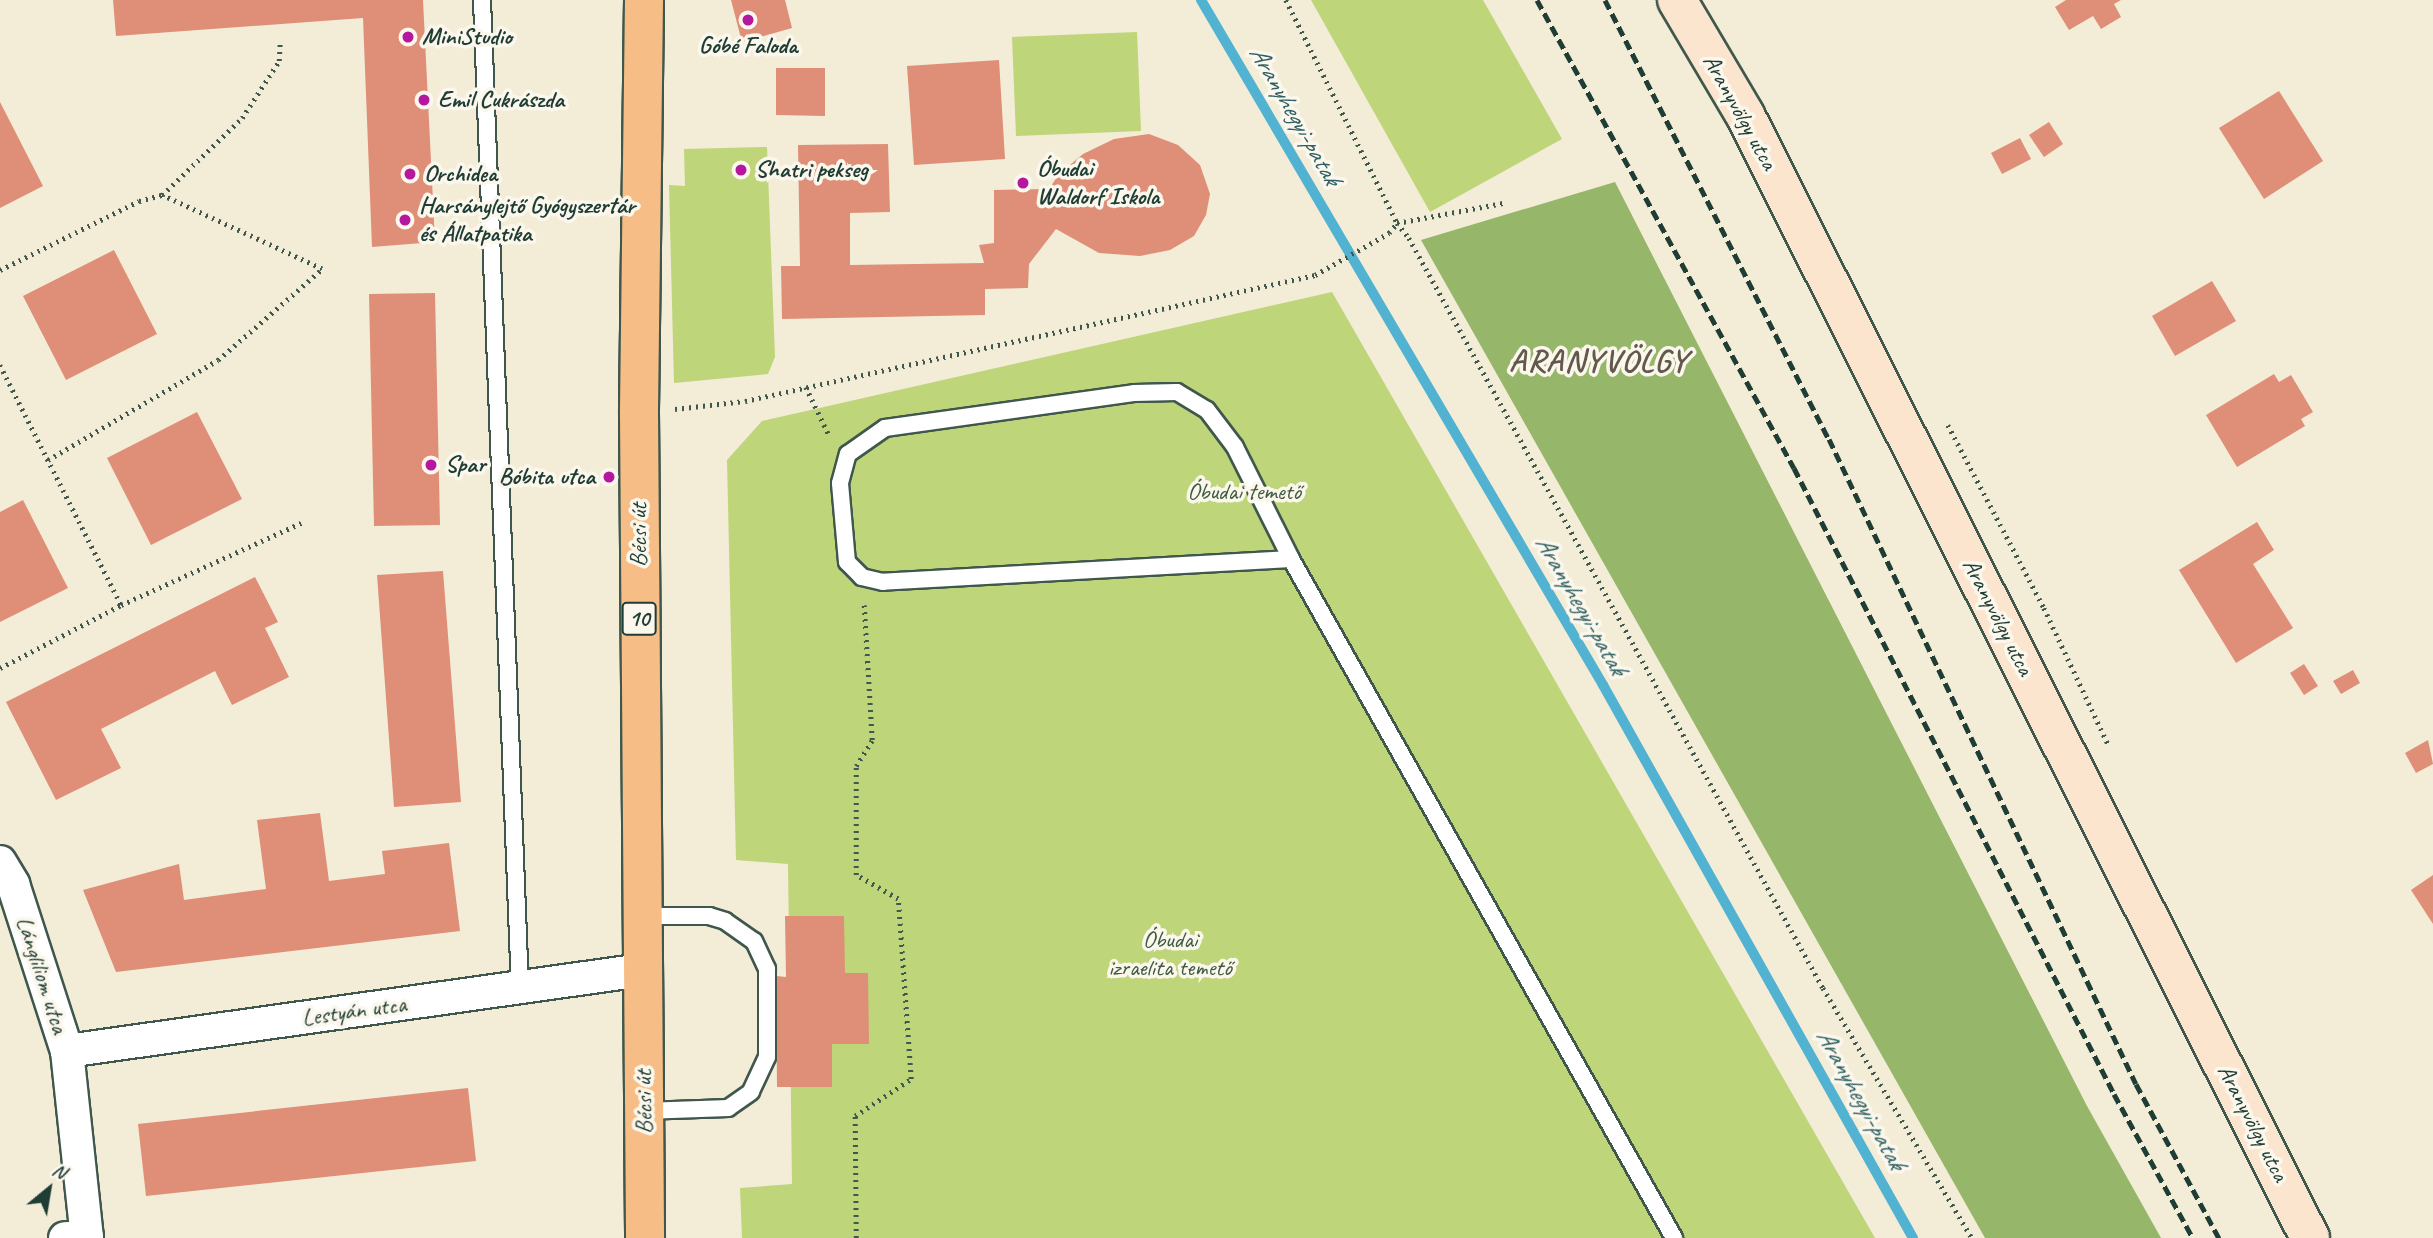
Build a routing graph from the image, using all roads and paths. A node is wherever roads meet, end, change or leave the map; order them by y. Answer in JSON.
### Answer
{"nodes":[{"id":1,"x":482,"y":0,"type":"edge"},
{"id":2,"x":644,"y":0,"type":"edge"},
{"id":3,"x":1286,"y":0,"type":"edge"},
{"id":4,"x":1677,"y":0,"type":"edge"},
{"id":5,"x":280,"y":41,"type":"dead end"},
{"id":6,"x":162,"y":195,"type":"junction"},
{"id":7,"x":1503,"y":203,"type":"dead end"},
{"id":8,"x":1397,"y":223,"type":"junction"},
{"id":9,"x":0,"y":270,"type":"edge"},
{"id":10,"x":0,"y":365,"type":"edge"},
{"id":11,"x":806,"y":387,"type":"junction"},
{"id":12,"x":639,"y":413,"type":"junction"},
{"id":13,"x":848,"y":454,"type":"junction"},
{"id":14,"x":48,"y":460,"type":"junction"},
{"id":15,"x":301,"y":523,"type":"dead end"},
{"id":16,"x":1291,"y":559,"type":"junction"},
{"id":17,"x":862,"y":577,"type":"junction"},
{"id":18,"x":121,"y":605,"type":"junction"},
{"id":19,"x":0,"y":668,"type":"edge"},
{"id":20,"x":0,"y":862,"type":"edge"},
{"id":21,"x":639,"y":915,"type":"junction"},
{"id":22,"x":642,"y":970,"type":"junction"},
{"id":23,"x":520,"y":987,"type":"junction"},
{"id":24,"x":67,"y":1051,"type":"junction"},
{"id":25,"x":644,"y":1111,"type":"junction"},
{"id":26,"x":65,"y":1238,"type":"edge"},
{"id":27,"x":645,"y":1238,"type":"edge"},
{"id":28,"x":856,"y":1238,"type":"edge"},
{"id":29,"x":1674,"y":1238,"type":"edge"},
{"id":30,"x":1972,"y":1238,"type":"edge"},
{"id":31,"x":2310,"y":1238,"type":"edge"}],
"edges":[{"from":1,"to":23,"type":"lane"},
{"from":2,"to":12,"type":"main road","name":"Bécsi út","number":"10"},
{"from":3,"to":8,"type":"path"},
{"from":4,"to":31,"type":"street","name":"Aranyvölgy utca"},
{"from":5,"to":6,"type":"path"},
{"from":6,"to":9,"type":"path"},
{"from":6,"to":14,"type":"path"},
{"from":7,"to":8,"type":"path"},
{"from":8,"to":11,"type":"path"},
{"from":8,"to":30,"type":"path"},
{"from":10,"to":14,"type":"path"},
{"from":11,"to":12,"type":"path"},
{"from":11,"to":13,"type":"path"},
{"from":12,"to":21,"type":"main road","name":"Bécsi út","number":"10"},
{"from":13,"to":16,"type":"lane"},
{"from":13,"to":17,"type":"lane"},
{"from":14,"to":18,"type":"path"},
{"from":15,"to":18,"type":"path"},
{"from":16,"to":17,"type":"lane"},
{"from":16,"to":29,"type":"lane"},
{"from":17,"to":28,"type":"path"},
{"from":18,"to":19,"type":"path"},
{"from":20,"to":24,"type":"street","name":"Lángliliom utca"},
{"from":21,"to":22,"type":"main road","name":"Bécsi út","number":"10"},
{"from":21,"to":25,"type":"lane"},
{"from":22,"to":23,"type":"street","name":"Lestyán utca"},
{"from":22,"to":25,"type":"main road","name":"Bécsi út","number":"10"},
{"from":23,"to":24,"type":"street","name":"Lestyán utca"},
{"from":24,"to":26,"type":"street","name":"Lángliliom utca"},
{"from":25,"to":27,"type":"main road","name":"Bécsi út","number":"10"}]}
